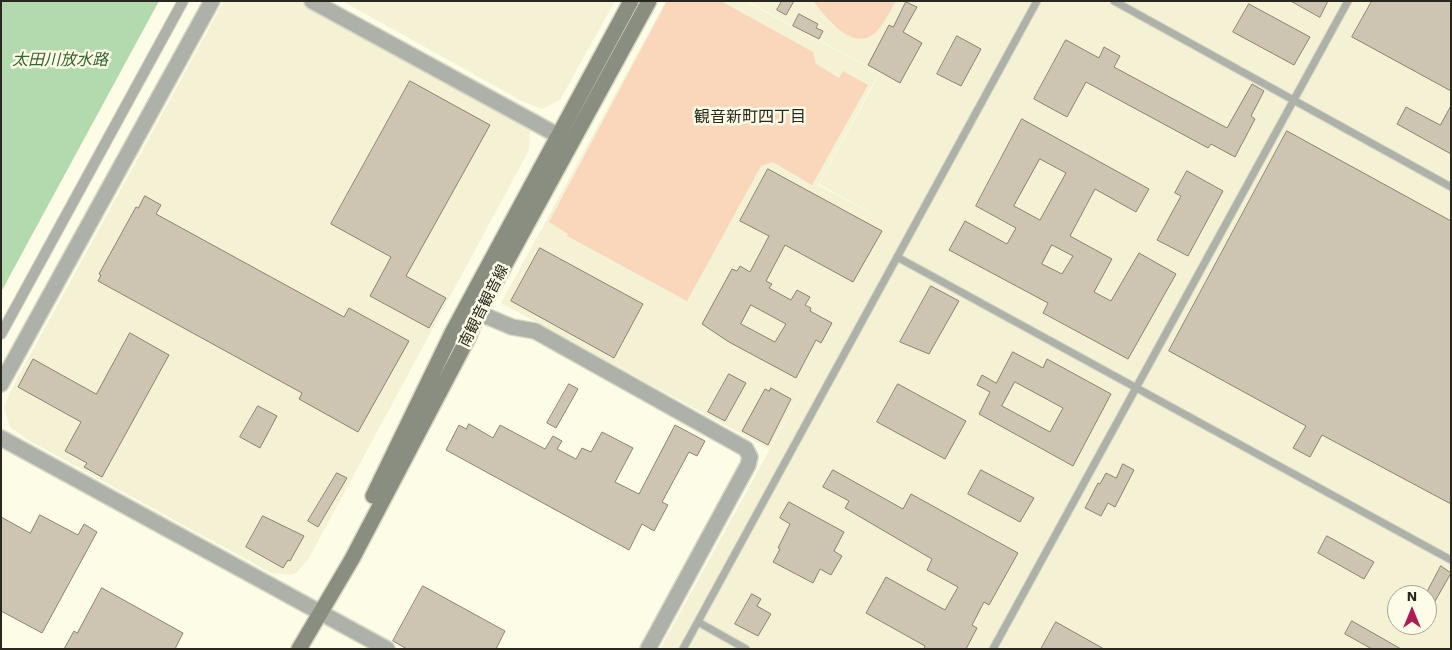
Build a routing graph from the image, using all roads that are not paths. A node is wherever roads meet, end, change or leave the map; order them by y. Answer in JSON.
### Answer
{"nodes":[{"id":1,"x":183,"y":1,"type":"edge"},
{"id":2,"x":212,"y":1,"type":"edge"},
{"id":3,"x":312,"y":1,"type":"edge"},
{"id":4,"x":631,"y":1,"type":"edge"},
{"id":5,"x":649,"y":1,"type":"edge"},
{"id":6,"x":1037,"y":1,"type":"edge"},
{"id":7,"x":1114,"y":1,"type":"edge"},
{"id":8,"x":1348,"y":1,"type":"edge"},
{"id":9,"x":1293,"y":101,"type":"junction"},
{"id":10,"x":558,"y":136,"type":"junction"},
{"id":11,"x":572,"y":143,"type":"junction"},
{"id":12,"x":1451,"y":187,"type":"edge"},
{"id":13,"x":897,"y":257,"type":"junction"},
{"id":14,"x":472,"y":310,"type":"junction"},
{"id":15,"x":1,"y":334,"type":"edge"},
{"id":16,"x":1,"y":384,"type":"edge"},
{"id":17,"x":1136,"y":388,"type":"junction"},
{"id":18,"x":1,"y":438,"type":"edge"},
{"id":19,"x":1451,"y":560,"type":"edge"},
{"id":20,"x":320,"y":612,"type":"junction"},
{"id":21,"x":698,"y":622,"type":"junction"},
{"id":22,"x":299,"y":649,"type":"edge"},
{"id":23,"x":387,"y":649,"type":"edge"},
{"id":24,"x":648,"y":649,"type":"edge"},
{"id":25,"x":683,"y":649,"type":"edge"},
{"id":26,"x":746,"y":649,"type":"edge"},
{"id":27,"x":992,"y":649,"type":"edge"}],
"edges":[{"from":1,"to":15,"type":"street"},
{"from":2,"to":16,"type":"street"},
{"from":3,"to":10,"type":"street"},
{"from":4,"to":10,"type":"main road","name":"南観音観音線"},
{"from":5,"to":11,"type":"main road","name":"南観音観音線"},
{"from":6,"to":13,"type":"lane"},
{"from":7,"to":9,"type":"lane"},
{"from":8,"to":9,"type":"lane"},
{"from":9,"to":12,"type":"lane"},
{"from":9,"to":17,"type":"lane"},
{"from":10,"to":11,"type":"street"},
{"from":10,"to":14,"type":"main road","name":"南観音観音線"},
{"from":11,"to":14,"type":"main road","name":"南観音観音線"},
{"from":13,"to":17,"type":"lane"},
{"from":13,"to":21,"type":"lane"},
{"from":14,"to":20,"type":"main road","name":"南観音観音線"},
{"from":14,"to":24,"type":"street"},
{"from":17,"to":19,"type":"lane"},
{"from":17,"to":27,"type":"lane"},
{"from":18,"to":20,"type":"street"},
{"from":20,"to":22,"type":"main road","name":"南観音観音線"},
{"from":20,"to":23,"type":"street"},
{"from":21,"to":25,"type":"lane"},
{"from":21,"to":26,"type":"lane"}]}
